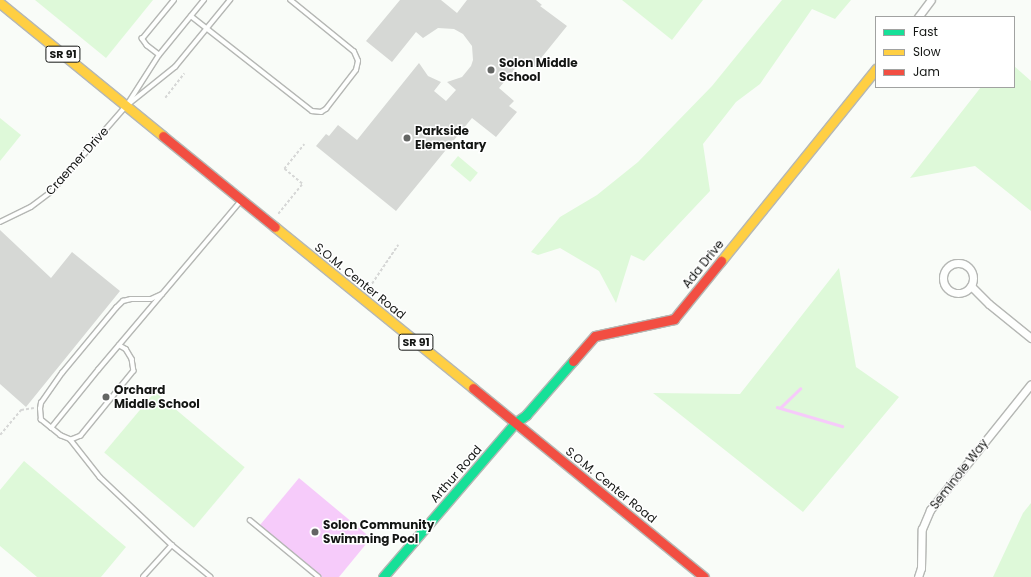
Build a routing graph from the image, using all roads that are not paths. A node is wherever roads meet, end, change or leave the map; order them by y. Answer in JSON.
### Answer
{"nodes":[{"id":1,"x":174,"y":0,"type":"edge"},
{"id":2,"x":204,"y":0,"type":"edge"},
{"id":3,"x":230,"y":0,"type":"edge"},
{"id":4,"x":290,"y":0,"type":"edge"},
{"id":5,"x":931,"y":0,"type":"edge"},
{"id":6,"x":0,"y":3,"type":"edge"},
{"id":7,"x":191,"y":16,"type":"junction"},
{"id":8,"x":919,"y":16,"type":"edge"},
{"id":9,"x":207,"y":28,"type":"junction"},
{"id":10,"x":159,"y":54,"type":"junction"},
{"id":11,"x":875,"y":70,"type":"edge"},
{"id":12,"x":127,"y":105,"type":"junction"},
{"id":13,"x":242,"y":200,"type":"junction"},
{"id":14,"x":0,"y":222,"type":"edge"},
{"id":15,"x":971,"y":286,"type":"junction"},
{"id":16,"x":163,"y":294,"type":"junction"},
{"id":17,"x":1031,"y":338,"type":"edge"},
{"id":18,"x":119,"y":345,"type":"junction"},
{"id":19,"x":1031,"y":384,"type":"edge"},
{"id":20,"x":515,"y":423,"type":"junction"},
{"id":21,"x":51,"y":428,"type":"junction"},
{"id":22,"x":71,"y":440,"type":"junction"},
{"id":23,"x":250,"y":520,"type":"dead end"},
{"id":24,"x":172,"y":545,"type":"junction"},
{"id":25,"x":143,"y":577,"type":"edge"},
{"id":26,"x":211,"y":577,"type":"edge"},
{"id":27,"x":319,"y":577,"type":"edge"},
{"id":28,"x":384,"y":577,"type":"edge"},
{"id":29,"x":704,"y":577,"type":"edge"},
{"id":30,"x":918,"y":577,"type":"edge"}],
"edges":[{"from":1,"to":10,"type":"lane"},
{"from":2,"to":7,"type":"lane"},
{"from":3,"to":9,"type":"lane"},
{"from":4,"to":9,"type":"lane"},
{"from":5,"to":8,"type":"street"},
{"from":6,"to":12,"type":"main road","name":"S.O.M. Center Road","number":"SR 91"},
{"from":7,"to":9,"type":"lane"},
{"from":7,"to":10,"type":"lane"},
{"from":9,"to":12,"type":"lane"},
{"from":10,"to":12,"type":"lane"},
{"from":11,"to":20,"type":"main road","name":"Ada Drive"},
{"from":12,"to":13,"type":"main road","name":"S.O.M. Center Road","number":"SR 91"},
{"from":12,"to":14,"type":"lane","name":"Craemer Drive"},
{"from":13,"to":16,"type":"lane"},
{"from":13,"to":20,"type":"main road","name":"S.O.M. Center Road","number":"SR 91"},
{"from":15,"to":15,"type":"street"},
{"from":15,"to":17,"type":"street"},
{"from":16,"to":18,"type":"lane"},
{"from":16,"to":21,"type":"lane"},
{"from":18,"to":21,"type":"lane"},
{"from":18,"to":22,"type":"lane"},
{"from":19,"to":30,"type":"street","name":"Seminole Way"},
{"from":20,"to":28,"type":"main road","name":"Arthur Road"},
{"from":20,"to":29,"type":"main road","name":"S.O.M. Center Road","number":"SR 91"},
{"from":21,"to":22,"type":"lane"},
{"from":22,"to":24,"type":"lane"},
{"from":23,"to":27,"type":"lane"},
{"from":24,"to":25,"type":"lane"},
{"from":24,"to":26,"type":"lane"}]}
